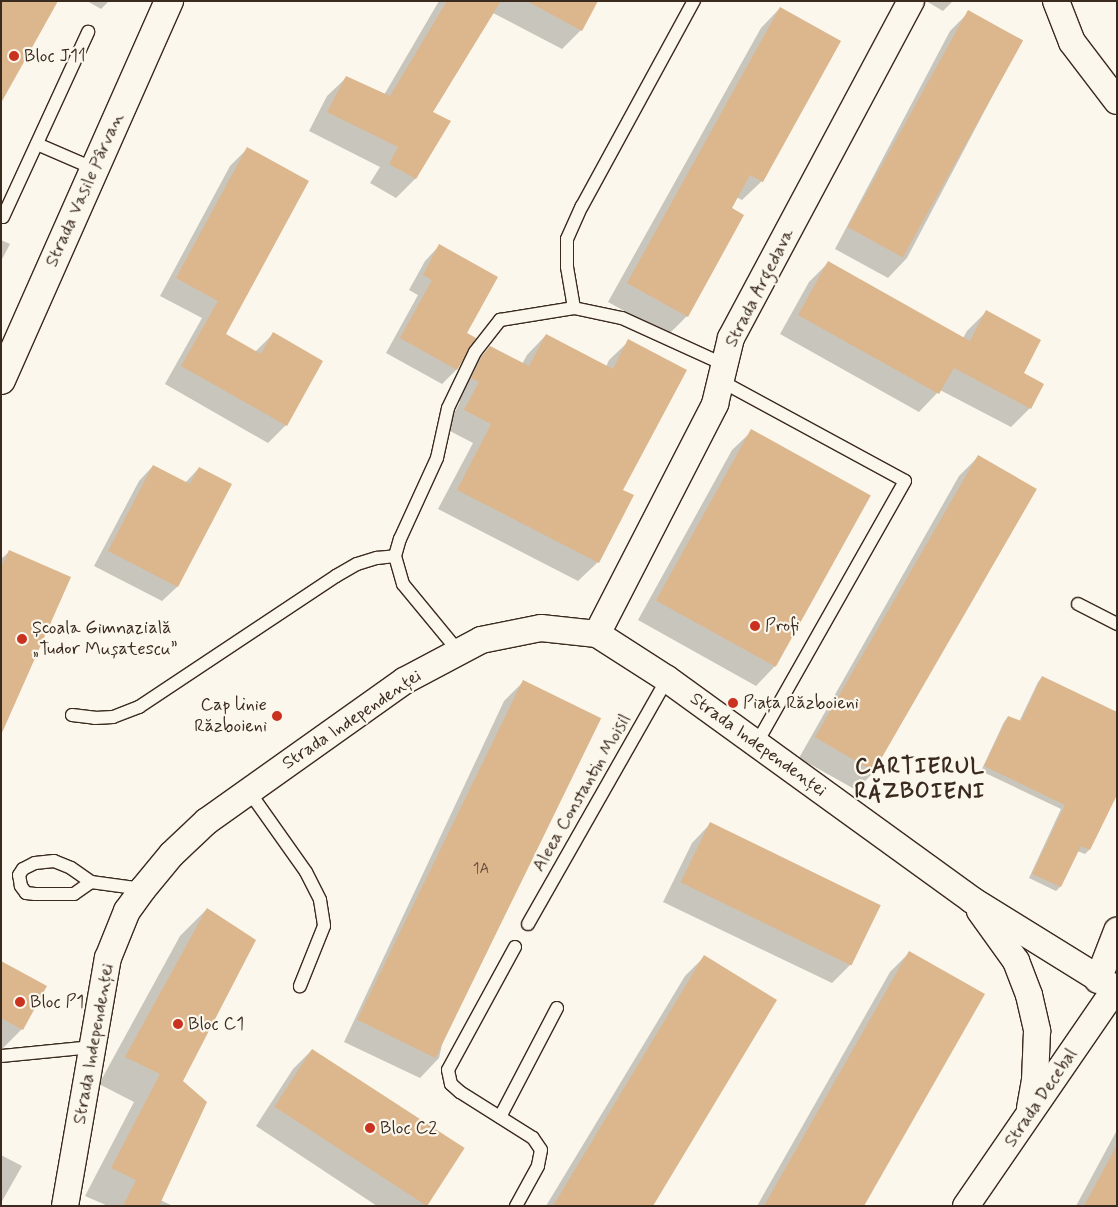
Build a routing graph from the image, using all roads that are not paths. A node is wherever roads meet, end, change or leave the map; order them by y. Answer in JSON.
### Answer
{"nodes":[{"id":1,"x":169,"y":1,"type":"edge"},
{"id":2,"x":694,"y":1,"type":"edge"},
{"id":3,"x":911,"y":1,"type":"edge"},
{"id":4,"x":1056,"y":1,"type":"edge"},
{"id":5,"x":88,"y":32,"type":"dead end"},
{"id":6,"x":1117,"y":101,"type":"edge"},
{"id":7,"x":37,"y":144,"type":"junction"},
{"id":8,"x":95,"y":169,"type":"junction"},
{"id":9,"x":3,"y":216,"type":"dead end"},
{"id":10,"x":574,"y":308,"type":"junction"},
{"id":11,"x":723,"y":373,"type":"junction"},
{"id":12,"x":1,"y":380,"type":"edge"},
{"id":13,"x":395,"y":556,"type":"junction"},
{"id":14,"x":1078,"y":604,"type":"dead end"},
{"id":15,"x":1117,"y":624,"type":"edge"},
{"id":16,"x":597,"y":634,"type":"junction"},
{"id":17,"x":459,"y":652,"type":"junction"},
{"id":18,"x":667,"y":679,"type":"junction"},
{"id":19,"x":72,"y":715,"type":"dead end"},
{"id":20,"x":756,"y":744,"type":"junction"},
{"id":21,"x":248,"y":790,"type":"junction"},
{"id":22,"x":91,"y":882,"type":"junction"},
{"id":23,"x":143,"y":889,"type":"junction"},
{"id":24,"x":972,"y":900,"type":"junction"},
{"id":25,"x":528,"y":924,"type":"dead end"},
{"id":26,"x":1117,"y":932,"type":"edge"},
{"id":27,"x":515,"y":947,"type":"dead end"},
{"id":28,"x":300,"y":986,"type":"dead end"},
{"id":29,"x":1110,"y":986,"type":"edge"},
{"id":30,"x":557,"y":1008,"type":"dead end"},
{"id":31,"x":92,"y":1047,"type":"junction"},
{"id":32,"x":1,"y":1056,"type":"edge"},
{"id":33,"x":500,"y":1117,"type":"junction"},
{"id":34,"x":1028,"y":1119,"type":"junction"},
{"id":35,"x":65,"y":1206,"type":"edge"},
{"id":36,"x":516,"y":1206,"type":"edge"},
{"id":37,"x":966,"y":1206,"type":"edge"}],
"edges":[{"from":1,"to":8,"type":"main road","name":"Strada Vasile Pârvan"},
{"from":2,"to":10,"type":"lane"},
{"from":3,"to":11,"type":"street","name":"Strada Argedava"},
{"from":4,"to":6,"type":"street"},
{"from":5,"to":7,"type":"lane"},
{"from":7,"to":8,"type":"lane"},
{"from":7,"to":9,"type":"lane"},
{"from":8,"to":12,"type":"main road","name":"Strada Vasile Pârvan"},
{"from":10,"to":11,"type":"lane"},
{"from":10,"to":13,"type":"lane"},
{"from":11,"to":16,"type":"street","name":"Strada Argedava"},
{"from":11,"to":20,"type":"lane"},
{"from":13,"to":17,"type":"lane"},
{"from":13,"to":19,"type":"lane"},
{"from":14,"to":15,"type":"lane"},
{"from":16,"to":17,"type":"street","name":"Strada Independenței"},
{"from":16,"to":18,"type":"street","name":"Strada Independenței"},
{"from":17,"to":21,"type":"street","name":"Strada Independenței"},
{"from":18,"to":20,"type":"street","name":"Strada Independenței"},
{"from":18,"to":25,"type":"lane","name":"Aleea Constantin Moisil"},
{"from":20,"to":24,"type":"street","name":"Strada Independenței"},
{"from":21,"to":23,"type":"street","name":"Strada Independenței"},
{"from":21,"to":28,"type":"lane"},
{"from":22,"to":22,"type":"lane"},
{"from":22,"to":23,"type":"lane"},
{"from":23,"to":31,"type":"street","name":"Strada Independenței"},
{"from":24,"to":29,"type":"street","name":"Strada Independenței"},
{"from":24,"to":34,"type":"street"},
{"from":26,"to":29,"type":"street","name":"Strada Decebal"},
{"from":27,"to":33,"type":"lane"},
{"from":29,"to":34,"type":"street","name":"Strada Decebal"},
{"from":30,"to":33,"type":"lane"},
{"from":31,"to":32,"type":"lane"},
{"from":31,"to":35,"type":"street","name":"Strada Independenței"},
{"from":33,"to":36,"type":"lane"},
{"from":34,"to":37,"type":"street","name":"Strada Decebal"}]}
